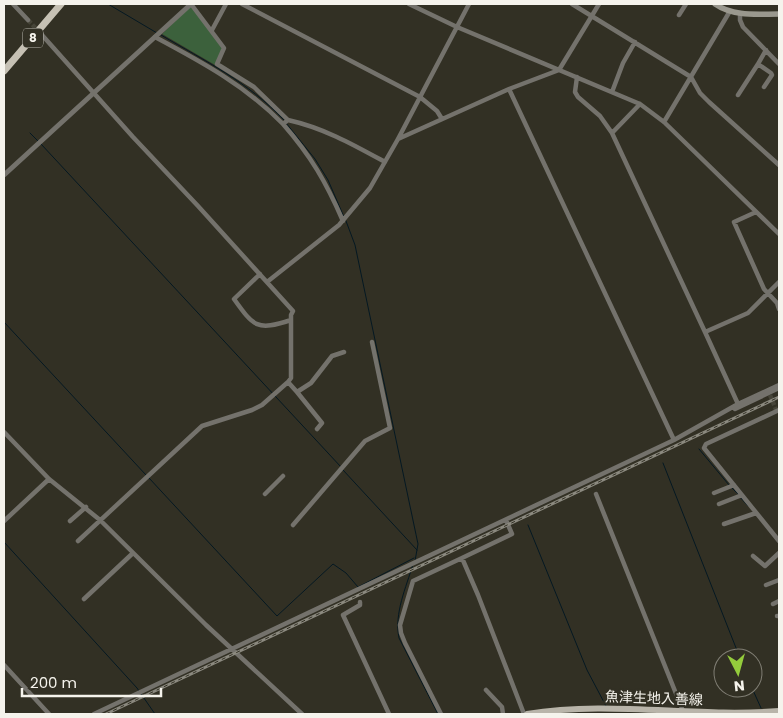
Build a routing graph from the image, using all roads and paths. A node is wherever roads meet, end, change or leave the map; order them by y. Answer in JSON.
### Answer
{"nodes":[{"id":1,"x":13,"y":4,"type":"edge"},
{"id":2,"x":61,"y":4,"type":"edge"},
{"id":3,"x":191,"y":4,"type":"edge"},
{"id":4,"x":226,"y":4,"type":"edge"},
{"id":5,"x":242,"y":4,"type":"edge"},
{"id":6,"x":409,"y":4,"type":"edge"},
{"id":7,"x":469,"y":4,"type":"edge"},
{"id":8,"x":572,"y":4,"type":"edge"},
{"id":9,"x":599,"y":4,"type":"edge"},
{"id":10,"x":686,"y":4,"type":"edge"},
{"id":11,"x":715,"y":4,"type":"edge"},
{"id":12,"x":730,"y":11,"type":"junction"},
{"id":13,"x":740,"y":13,"type":"junction"},
{"id":14,"x":779,"y":14,"type":"edge"},
{"id":15,"x":679,"y":15,"type":"dead end"},
{"id":16,"x":592,"y":16,"type":"junction"},
{"id":17,"x":28,"y":20,"type":"tunnel mouth"},
{"id":18,"x":457,"y":27,"type":"junction"},
{"id":19,"x":212,"y":30,"type":"junction"},
{"id":20,"x":42,"y":35,"type":"tunnel mouth"},
{"id":21,"x":155,"y":37,"type":"junction"},
{"id":22,"x":635,"y":42,"type":"junction"},
{"id":23,"x":766,"y":50,"type":"junction"},
{"id":24,"x":758,"y":64,"type":"junction"},
{"id":25,"x":779,"y":64,"type":"edge"},
{"id":26,"x":559,"y":70,"type":"junction"},
{"id":27,"x":4,"y":71,"type":"edge"},
{"id":28,"x":577,"y":77,"type":"junction"},
{"id":29,"x":691,"y":77,"type":"junction"},
{"id":30,"x":764,"y":86,"type":"dead end"},
{"id":31,"x":510,"y":89,"type":"junction"},
{"id":32,"x":612,"y":92,"type":"junction"},
{"id":33,"x":94,"y":94,"type":"junction"},
{"id":34,"x":738,"y":95,"type":"dead end"},
{"id":35,"x":420,"y":97,"type":"junction"},
{"id":36,"x":640,"y":104,"type":"junction"},
{"id":37,"x":288,"y":120,"type":"junction"},
{"id":38,"x":442,"y":120,"type":"junction"},
{"id":39,"x":664,"y":122,"type":"junction"},
{"id":40,"x":283,"y":124,"type":"junction"},
{"id":41,"x":612,"y":134,"type":"junction"},
{"id":42,"x":398,"y":139,"type":"junction"},
{"id":43,"x":386,"y":162,"type":"junction"},
{"id":44,"x":779,"y":164,"type":"edge"},
{"id":45,"x":4,"y":175,"type":"edge"},
{"id":46,"x":756,"y":212,"type":"junction"},
{"id":47,"x":343,"y":221,"type":"junction"},
{"id":48,"x":779,"y":234,"type":"edge"},
{"id":49,"x":260,"y":274,"type":"junction"},
{"id":50,"x":267,"y":282,"type":"junction"},
{"id":51,"x":779,"y":282,"type":"edge"},
{"id":52,"x":768,"y":294,"type":"junction"},
{"id":53,"x":779,"y":309,"type":"edge"},
{"id":54,"x":291,"y":320,"type":"junction"},
{"id":55,"x":705,"y":332,"type":"junction"},
{"id":56,"x":372,"y":342,"type":"dead end"},
{"id":57,"x":344,"y":352,"type":"dead end"},
{"id":58,"x":288,"y":382,"type":"junction"},
{"id":59,"x":779,"y":386,"type":"edge"},
{"id":60,"x":297,"y":392,"type":"junction"},
{"id":61,"x":738,"y":404,"type":"junction"},
{"id":62,"x":779,"y":410,"type":"edge"},
{"id":63,"x":725,"y":411,"type":"junction"},
{"id":64,"x":317,"y":429,"type":"dead end"},
{"id":65,"x":4,"y":432,"type":"edge"},
{"id":66,"x":674,"y":440,"type":"junction"},
{"id":67,"x":283,"y":476,"type":"dead end"},
{"id":68,"x":49,"y":478,"type":"junction"},
{"id":69,"x":734,"y":486,"type":"junction"},
{"id":70,"x":714,"y":493,"type":"dead end"},
{"id":71,"x":265,"y":494,"type":"dead end"},
{"id":72,"x":596,"y":494,"type":"dead end"},
{"id":73,"x":742,"y":495,"type":"junction"},
{"id":74,"x":719,"y":504,"type":"dead end"},
{"id":75,"x":86,"y":507,"type":"junction"},
{"id":76,"x":756,"y":513,"type":"junction"},
{"id":77,"x":100,"y":520,"type":"junction"},
{"id":78,"x":506,"y":520,"type":"junction"},
{"id":79,"x":4,"y":521,"type":"edge"},
{"id":80,"x":70,"y":521,"type":"dead end"},
{"id":81,"x":724,"y":524,"type":"dead end"},
{"id":82,"x":293,"y":525,"type":"dead end"},
{"id":83,"x":78,"y":541,"type":"dead end"},
{"id":84,"x":779,"y":541,"type":"edge"},
{"id":85,"x":133,"y":553,"type":"junction"},
{"id":86,"x":779,"y":553,"type":"edge"},
{"id":87,"x":753,"y":556,"type":"dead end"},
{"id":88,"x":462,"y":558,"type":"junction"},
{"id":89,"x":779,"y":580,"type":"edge"},
{"id":90,"x":766,"y":585,"type":"dead end"},
{"id":91,"x":84,"y":600,"type":"dead end"},
{"id":92,"x":779,"y":601,"type":"edge"},
{"id":93,"x":360,"y":602,"type":"dead end"},
{"id":94,"x":772,"y":604,"type":"dead end"},
{"id":95,"x":232,"y":650,"type":"junction"},
{"id":96,"x":4,"y":665,"type":"edge"},
{"id":97,"x":486,"y":690,"type":"dead end"},
{"id":98,"x":779,"y":710,"type":"edge"},
{"id":99,"x":559,"y":712,"type":"edge"},
{"id":100,"x":683,"y":713,"type":"edge"},
{"id":101,"x":49,"y":714,"type":"edge"},
{"id":102,"x":94,"y":714,"type":"edge"},
{"id":103,"x":302,"y":714,"type":"edge"},
{"id":104,"x":389,"y":714,"type":"edge"},
{"id":105,"x":441,"y":714,"type":"edge"},
{"id":106,"x":503,"y":714,"type":"edge"},
{"id":107,"x":526,"y":714,"type":"edge"}],
"edges":[{"from":1,"to":17,"type":"street"},
{"from":2,"to":27,"type":"highway","number":"8"},
{"from":3,"to":19,"type":"street"},
{"from":3,"to":21,"type":"street"},
{"from":4,"to":19,"type":"street"},
{"from":5,"to":35,"type":"street"},
{"from":6,"to":18,"type":"street"},
{"from":7,"to":18,"type":"street"},
{"from":8,"to":16,"type":"street"},
{"from":9,"to":16,"type":"street"},
{"from":10,"to":15,"type":"street"},
{"from":11,"to":12,"type":"main road"},
{"from":12,"to":13,"type":"main road"},
{"from":12,"to":29,"type":"street"},
{"from":13,"to":14,"type":"main road"},
{"from":13,"to":23,"type":"street"},
{"from":16,"to":22,"type":"street"},
{"from":16,"to":26,"type":"street"},
{"from":18,"to":26,"type":"street"},
{"from":18,"to":35,"type":"street"},
{"from":19,"to":37,"type":"street"},
{"from":20,"to":33,"type":"street"},
{"from":21,"to":33,"type":"street"},
{"from":21,"to":40,"type":"street"},
{"from":22,"to":29,"type":"street"},
{"from":22,"to":32,"type":"street"},
{"from":23,"to":24,"type":"street"},
{"from":23,"to":25,"type":"street"},
{"from":24,"to":30,"type":"street"},
{"from":24,"to":34,"type":"street"},
{"from":26,"to":28,"type":"street"},
{"from":26,"to":31,"type":"street"},
{"from":28,"to":32,"type":"street"},
{"from":28,"to":41,"type":"street"},
{"from":29,"to":39,"type":"street"},
{"from":29,"to":44,"type":"street"},
{"from":31,"to":38,"type":"street"},
{"from":31,"to":66,"type":"street"},
{"from":32,"to":36,"type":"street"},
{"from":33,"to":45,"type":"street"},
{"from":33,"to":49,"type":"street"},
{"from":35,"to":38,"type":"street"},
{"from":35,"to":42,"type":"street"},
{"from":36,"to":39,"type":"street"},
{"from":36,"to":41,"type":"street"},
{"from":37,"to":40,"type":"street"},
{"from":37,"to":43,"type":"street"},
{"from":38,"to":42,"type":"street"},
{"from":39,"to":46,"type":"street"},
{"from":40,"to":47,"type":"street"},
{"from":41,"to":55,"type":"street"},
{"from":42,"to":43,"type":"street"},
{"from":43,"to":47,"type":"street"},
{"from":46,"to":48,"type":"street"},
{"from":46,"to":52,"type":"street"},
{"from":47,"to":50,"type":"street"},
{"from":49,"to":50,"type":"street"},
{"from":49,"to":54,"type":"street"},
{"from":50,"to":54,"type":"street"},
{"from":51,"to":52,"type":"street"},
{"from":52,"to":53,"type":"street"},
{"from":52,"to":55,"type":"street"},
{"from":54,"to":58,"type":"street"},
{"from":55,"to":61,"type":"street"},
{"from":56,"to":82,"type":"street"},
{"from":57,"to":60,"type":"street"},
{"from":58,"to":60,"type":"street"},
{"from":58,"to":77,"type":"street"},
{"from":59,"to":61,"type":"street"},
{"from":59,"to":63,"type":"street"},
{"from":60,"to":64,"type":"street"},
{"from":61,"to":63,"type":"street"},
{"from":62,"to":69,"type":"street"},
{"from":63,"to":66,"type":"street"},
{"from":65,"to":68,"type":"street"},
{"from":66,"to":78,"type":"street"},
{"from":67,"to":71,"type":"street"},
{"from":68,"to":75,"type":"street"},
{"from":68,"to":79,"type":"street"},
{"from":69,"to":70,"type":"street"},
{"from":69,"to":73,"type":"street"},
{"from":72,"to":100,"type":"street"},
{"from":73,"to":74,"type":"street"},
{"from":73,"to":76,"type":"street"},
{"from":75,"to":77,"type":"street"},
{"from":75,"to":80,"type":"street"},
{"from":76,"to":81,"type":"street"},
{"from":76,"to":84,"type":"street"},
{"from":77,"to":83,"type":"street"},
{"from":77,"to":85,"type":"street"},
{"from":78,"to":88,"type":"street"},
{"from":78,"to":95,"type":"street"},
{"from":85,"to":91,"type":"street"},
{"from":85,"to":95,"type":"street"},
{"from":86,"to":87,"type":"street"},
{"from":88,"to":105,"type":"street"},
{"from":88,"to":107,"type":"street"},
{"from":89,"to":90,"type":"street"},
{"from":92,"to":94,"type":"street"},
{"from":93,"to":104,"type":"street"},
{"from":95,"to":102,"type":"street"},
{"from":95,"to":103,"type":"street"},
{"from":96,"to":101,"type":"street"},
{"from":97,"to":106,"type":"street"},
{"from":98,"to":100,"type":"main road","name":"魚津生地入善線"},
{"from":99,"to":100,"type":"main road","name":"魚津生地入善線"},
{"from":99,"to":107,"type":"main road","name":"魚津生地入善線"}]}
